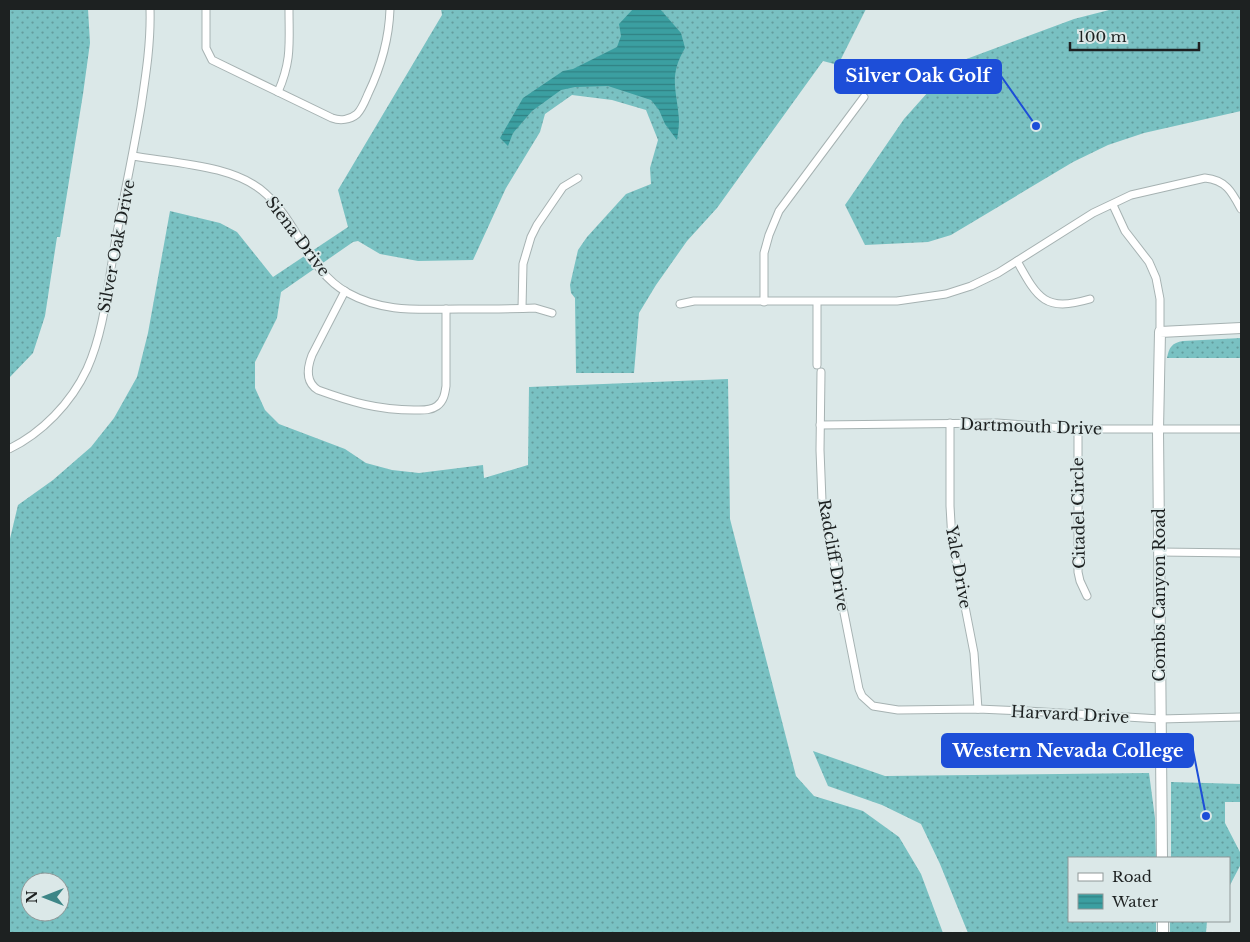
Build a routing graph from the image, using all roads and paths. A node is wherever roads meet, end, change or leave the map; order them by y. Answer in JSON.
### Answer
{"nodes":[{"id":1,"x":150,"y":9,"type":"edge"},
{"id":2,"x":206,"y":9,"type":"edge"},
{"id":3,"x":289,"y":9,"type":"edge"},
{"id":4,"x":390,"y":9,"type":"edge"},
{"id":5,"x":278,"y":92,"type":"junction"},
{"id":6,"x":864,"y":97,"type":"dead end"},
{"id":7,"x":133,"y":156,"type":"junction"},
{"id":8,"x":578,"y":178,"type":"dead end"},
{"id":9,"x":1113,"y":205,"type":"junction"},
{"id":10,"x":1241,"y":209,"type":"edge"},
{"id":11,"x":1018,"y":261,"type":"junction"},
{"id":12,"x":345,"y":291,"type":"junction"},
{"id":13,"x":1090,"y":299,"type":"dead end"},
{"id":14,"x":764,"y":302,"type":"junction"},
{"id":15,"x":817,"y":302,"type":"junction"},
{"id":16,"x":680,"y":304,"type":"dead end"},
{"id":17,"x":522,"y":308,"type":"junction"},
{"id":18,"x":446,"y":309,"type":"junction"},
{"id":19,"x":552,"y":312,"type":"dead end"},
{"id":20,"x":1241,"y":328,"type":"edge"},
{"id":21,"x":1160,"y":332,"type":"junction"},
{"id":22,"x":950,"y":423,"type":"junction"},
{"id":23,"x":820,"y":425,"type":"junction"},
{"id":24,"x":1078,"y":428,"type":"junction"},
{"id":25,"x":1241,"y":429,"type":"edge"},
{"id":26,"x":1158,"y":430,"type":"junction"},
{"id":27,"x":9,"y":449,"type":"edge"},
{"id":28,"x":1159,"y":552,"type":"junction"},
{"id":29,"x":1241,"y":553,"type":"edge"},
{"id":30,"x":1086,"y":596,"type":"dead end"},
{"id":31,"x":978,"y":709,"type":"junction"},
{"id":32,"x":898,"y":710,"type":"joint"},
{"id":33,"x":1241,"y":716,"type":"edge"},
{"id":34,"x":1160,"y":719,"type":"junction"},
{"id":35,"x":1162,"y":857,"type":"edge"}],
"edges":[{"from":1,"to":7,"type":"street","name":"Silver Oak Drive"},
{"from":2,"to":5,"type":"street"},
{"from":3,"to":5,"type":"street"},
{"from":4,"to":5,"type":"street"},
{"from":6,"to":14,"type":"street"},
{"from":7,"to":12,"type":"street","name":"Siena Drive"},
{"from":7,"to":27,"type":"street","name":"Silver Oak Drive"},
{"from":8,"to":17,"type":"street"},
{"from":9,"to":10,"type":"street"},
{"from":9,"to":11,"type":"street"},
{"from":9,"to":21,"type":"street"},
{"from":11,"to":13,"type":"street"},
{"from":11,"to":15,"type":"street"},
{"from":12,"to":18,"type":"street","name":"Siena Drive"},
{"from":12,"to":18,"type":"street"},
{"from":14,"to":15,"type":"street"},
{"from":14,"to":16,"type":"street"},
{"from":15,"to":23,"type":"street","name":"Radcliff Drive"},
{"from":17,"to":18,"type":"street","name":"Siena Drive"},
{"from":17,"to":19,"type":"street","name":"Siena Drive"},
{"from":20,"to":21,"type":"street"},
{"from":21,"to":26,"type":"street","name":"Combs Canyon Road"},
{"from":22,"to":23,"type":"street","name":"Dartmouth Drive"},
{"from":22,"to":24,"type":"street","name":"Dartmouth Drive"},
{"from":22,"to":31,"type":"street","name":"Yale Drive"},
{"from":23,"to":32,"type":"street","name":"Radcliff Drive"},
{"from":24,"to":26,"type":"street","name":"Dartmouth Drive"},
{"from":24,"to":30,"type":"street","name":"Citadel Circle"},
{"from":25,"to":26,"type":"street","name":"Dartmouth Drive"},
{"from":26,"to":28,"type":"street","name":"Combs Canyon Road"},
{"from":28,"to":29,"type":"street"},
{"from":28,"to":34,"type":"street","name":"Combs Canyon Road"},
{"from":31,"to":32,"type":"street","name":"Harvard Drive"},
{"from":31,"to":34,"type":"street","name":"Harvard Drive"},
{"from":33,"to":34,"type":"street","name":"Harvard Drive"},
{"from":34,"to":35,"type":"street","name":"Combs Canyon Road"}]}
